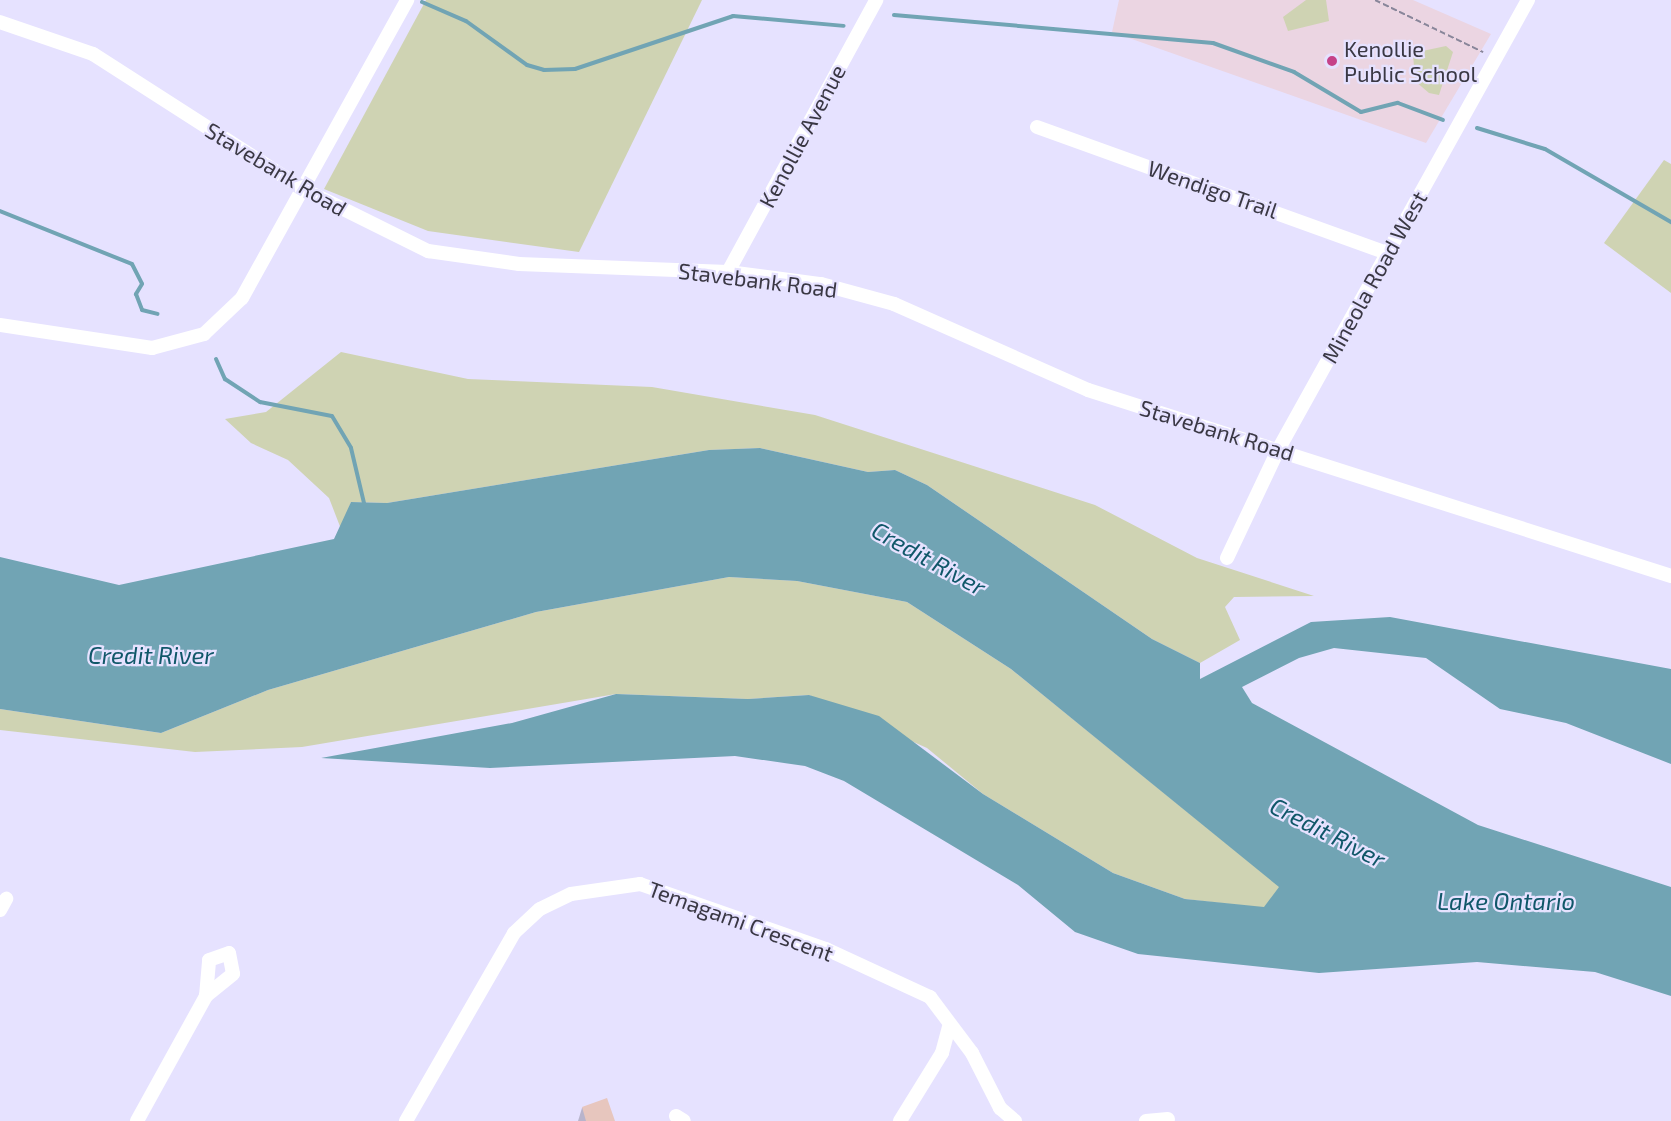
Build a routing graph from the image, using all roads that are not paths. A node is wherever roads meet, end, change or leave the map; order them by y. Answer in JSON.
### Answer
{"nodes":[{"id":1,"x":407,"y":0,"type":"edge"},
{"id":2,"x":876,"y":0,"type":"edge"},
{"id":3,"x":1528,"y":0,"type":"edge"},
{"id":4,"x":0,"y":22,"type":"edge"},
{"id":5,"x":1037,"y":127,"type":"dead end"},
{"id":6,"x":303,"y":189,"type":"junction"},
{"id":7,"x":1387,"y":253,"type":"junction"},
{"id":8,"x":728,"y":272,"type":"junction"},
{"id":9,"x":0,"y":325,"type":"edge"},
{"id":10,"x":1278,"y":450,"type":"junction"},
{"id":11,"x":1227,"y":558,"type":"dead end"},
{"id":12,"x":1671,"y":576,"type":"edge"},
{"id":13,"x":206,"y":996,"type":"dead end"},
{"id":14,"x":949,"y":1028,"type":"junction"},
{"id":15,"x":1168,"y":1119,"type":"dead end"},
{"id":16,"x":136,"y":1121,"type":"edge"},
{"id":17,"x":405,"y":1121,"type":"edge"},
{"id":18,"x":900,"y":1121,"type":"edge"},
{"id":19,"x":1015,"y":1121,"type":"edge"},
{"id":20,"x":1146,"y":1121,"type":"edge"}],
"edges":[{"from":1,"to":6,"type":"street"},
{"from":2,"to":8,"type":"street","name":"Kenollie Avenue"},
{"from":3,"to":7,"type":"street","name":"Mineola Road West"},
{"from":4,"to":6,"type":"street","name":"Stavebank Road"},
{"from":5,"to":7,"type":"street","name":"Wendigo Trail"},
{"from":6,"to":8,"type":"street","name":"Stavebank Road"},
{"from":6,"to":9,"type":"street"},
{"from":7,"to":10,"type":"street","name":"Mineola Road West"},
{"from":8,"to":10,"type":"street","name":"Stavebank Road"},
{"from":10,"to":11,"type":"street","name":"Mineola Road West"},
{"from":10,"to":12,"type":"street","name":"Stavebank Road"},
{"from":13,"to":16,"type":"street"},
{"from":14,"to":17,"type":"street","name":"Temagami Crescent"},
{"from":14,"to":18,"type":"street"},
{"from":14,"to":19,"type":"street","name":"Temagami Crescent"},
{"from":15,"to":20,"type":"street"}]}
